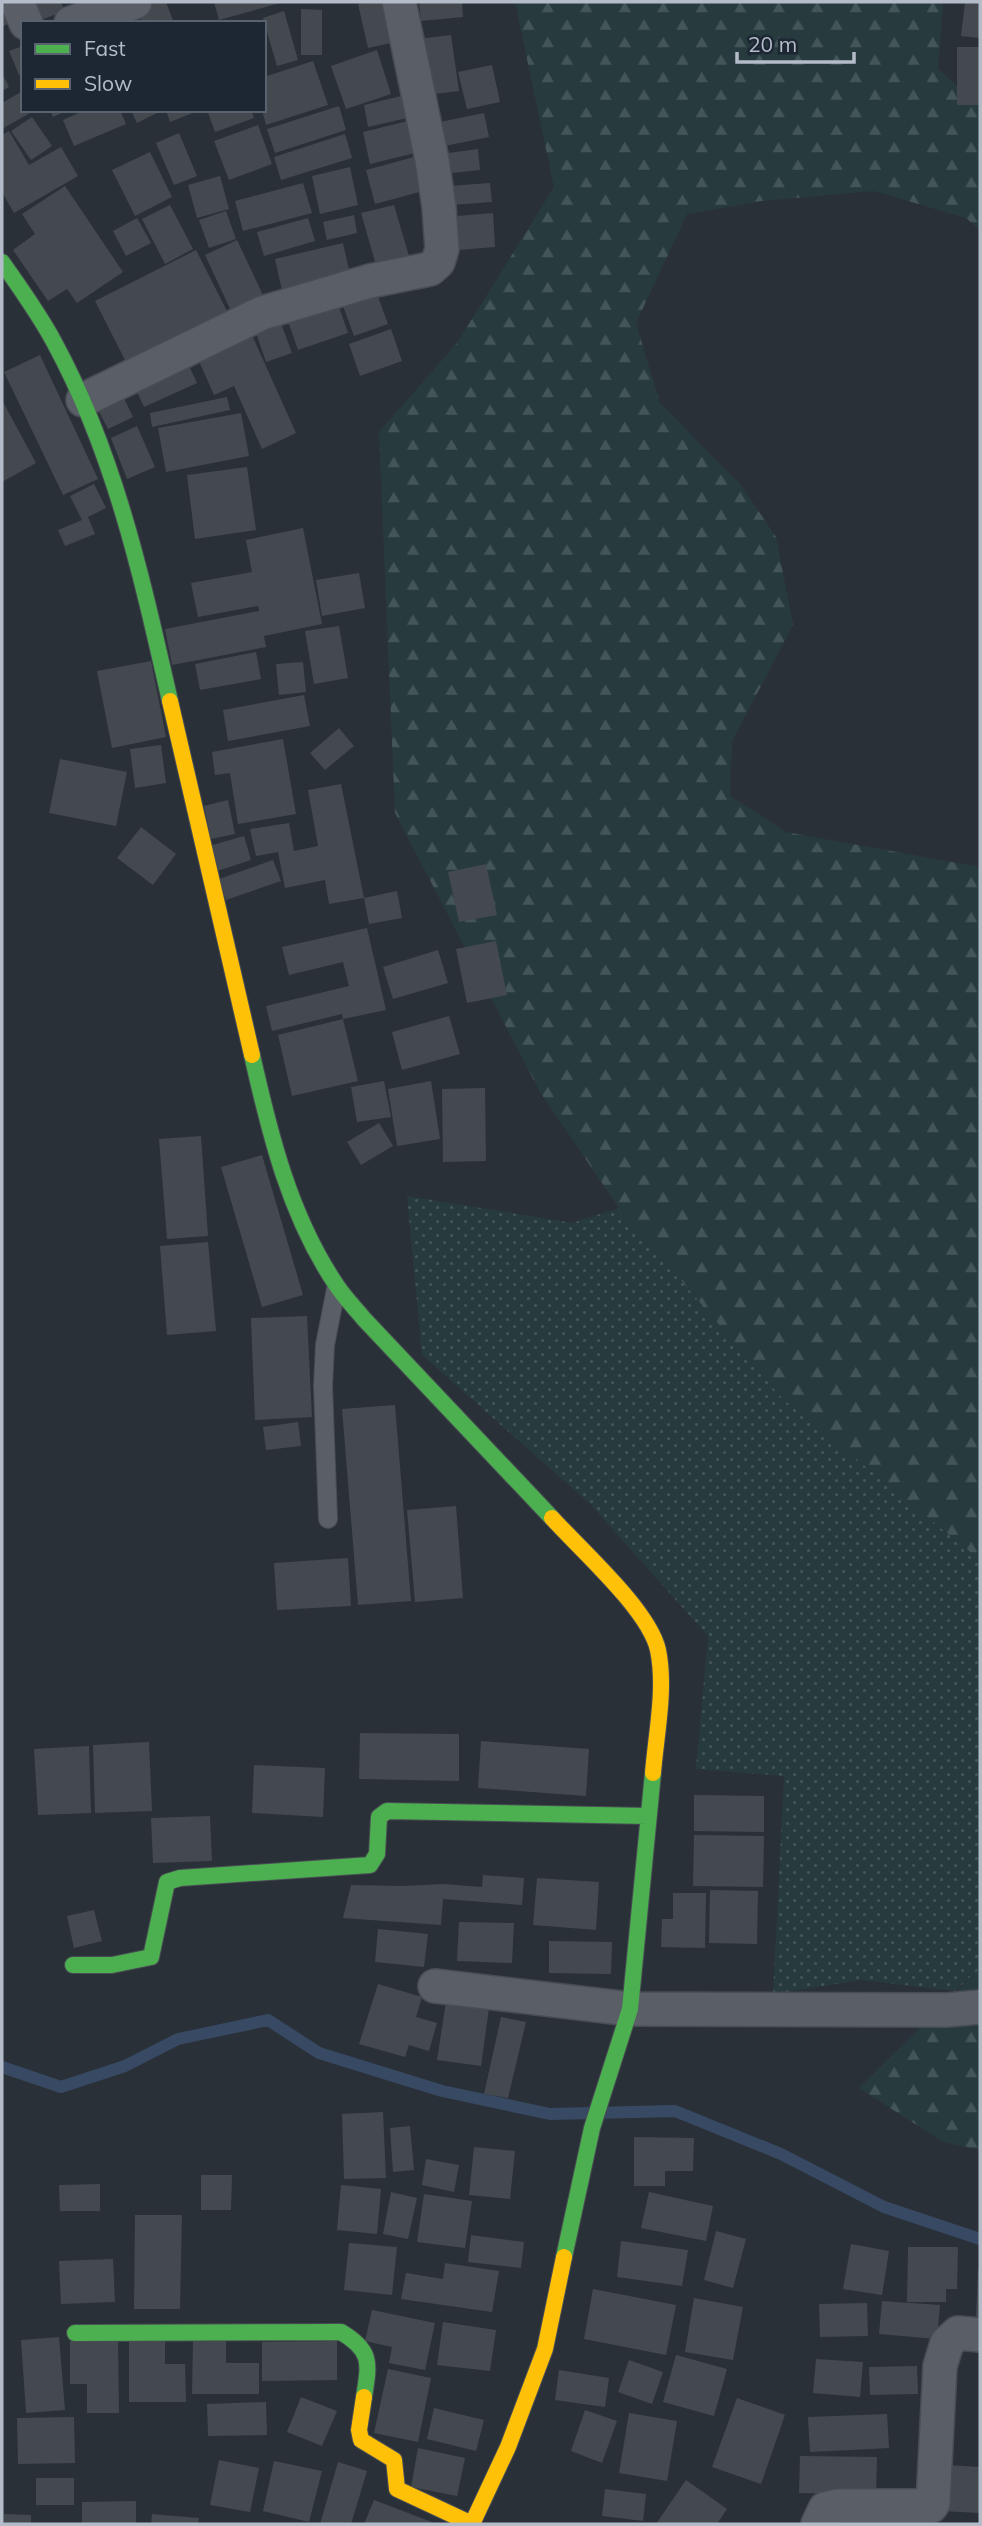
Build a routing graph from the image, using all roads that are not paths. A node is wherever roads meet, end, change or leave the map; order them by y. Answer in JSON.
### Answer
{"nodes":[{"id":1,"x":17,"y":2,"type":"edge"},
{"id":2,"x":135,"y":2,"type":"edge"},
{"id":3,"x":399,"y":2,"type":"edge"},
{"id":4,"x":25,"y":21,"type":"edge"},
{"id":5,"x":77,"y":21,"type":"edge"},
{"id":6,"x":2,"y":262,"type":"edge"},
{"id":7,"x":83,"y":400,"type":"junction"},
{"id":8,"x":337,"y":1286,"type":"junction"},
{"id":9,"x":328,"y":1519,"type":"dead end"},
{"id":10,"x":648,"y":1816,"type":"junction"},
{"id":11,"x":74,"y":1965,"type":"dead end"},
{"id":12,"x":435,"y":1986,"type":"dead end"},
{"id":13,"x":980,"y":2007,"type":"edge"},
{"id":14,"x":630,"y":2009,"type":"junction"},
{"id":15,"x":75,"y":2333,"type":"dead end"},
{"id":16,"x":980,"y":2335,"type":"edge"},
{"id":17,"x":818,"y":2524,"type":"edge"}],
"edges":[{"from":1,"to":4,"type":"street"},
{"from":2,"to":5,"type":"street"},
{"from":3,"to":7,"type":"street"},
{"from":6,"to":7,"type":"street"},
{"from":7,"to":8,"type":"street"},
{"from":8,"to":9,"type":"lane"},
{"from":8,"to":10,"type":"street"},
{"from":10,"to":11,"type":"street"},
{"from":10,"to":14,"type":"street"},
{"from":12,"to":14,"type":"street"},
{"from":13,"to":14,"type":"street"},
{"from":14,"to":15,"type":"street"},
{"from":16,"to":17,"type":"street"}]}
